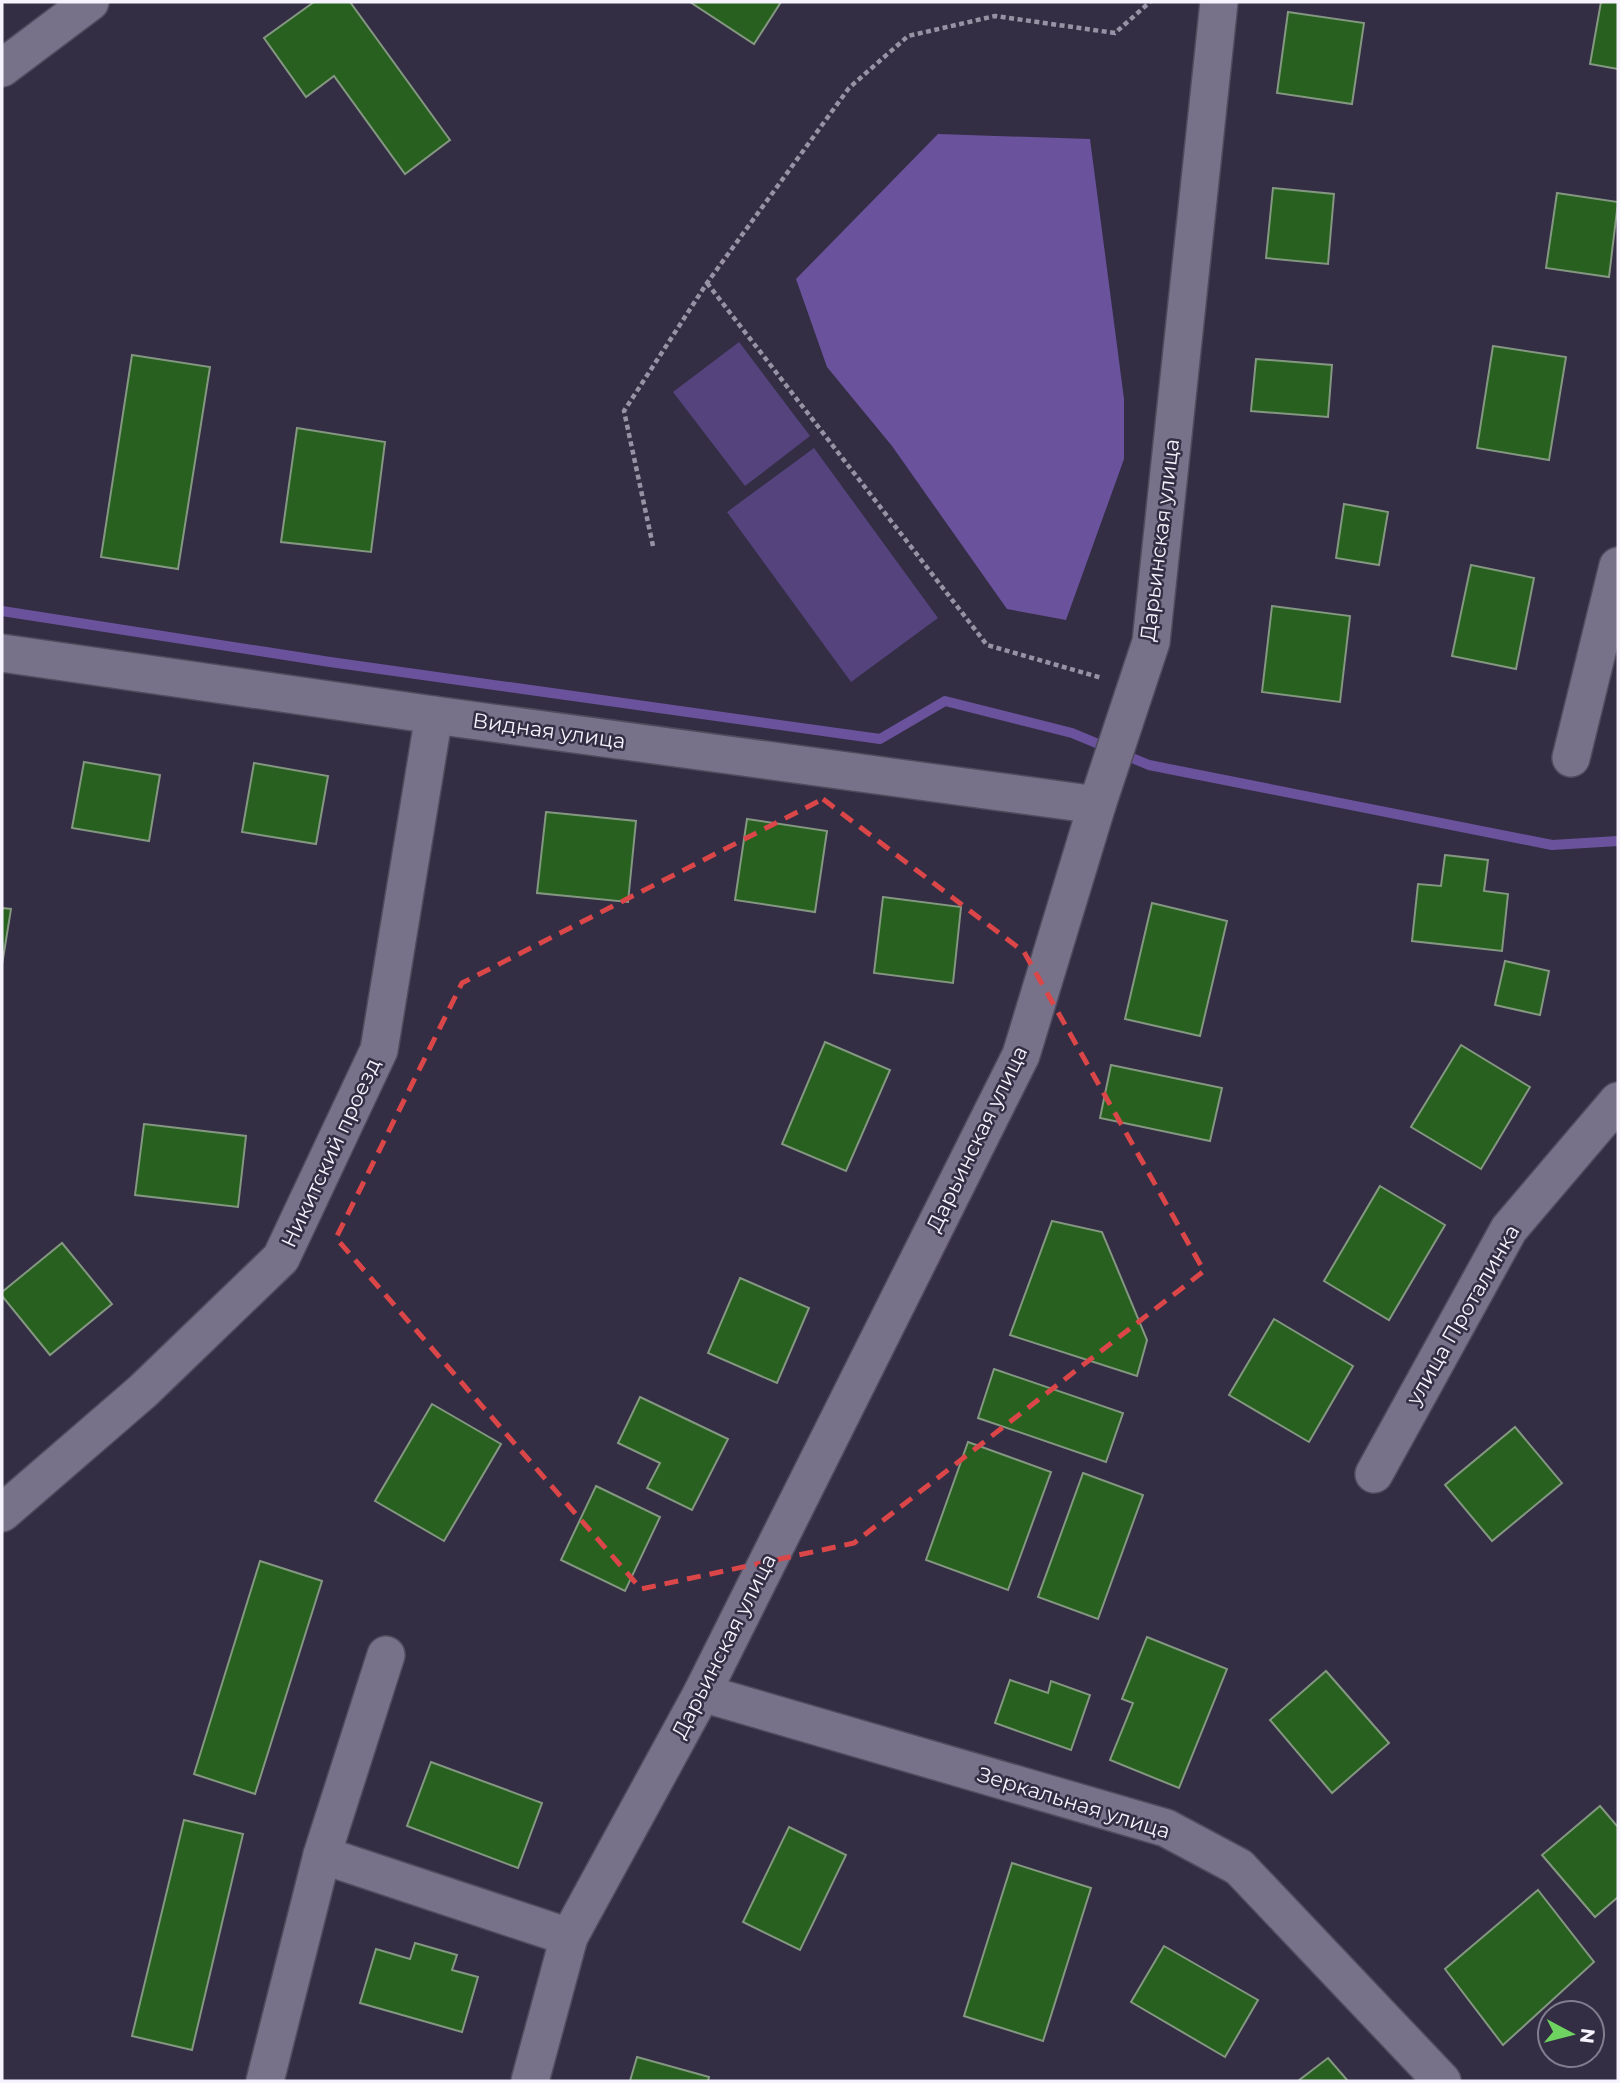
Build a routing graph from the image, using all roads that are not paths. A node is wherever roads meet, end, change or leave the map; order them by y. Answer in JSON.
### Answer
{"nodes":[{"id":1,"x":90,"y":2,"type":"edge"},
{"id":2,"x":1219,"y":2,"type":"edge"},
{"id":3,"x":2,"y":68,"type":"edge"},
{"id":4,"x":1618,"y":566,"type":"edge"},
{"id":5,"x":2,"y":653,"type":"edge"},
{"id":6,"x":434,"y":715,"type":"junction"},
{"id":7,"x":1572,"y":758,"type":"dead end"},
{"id":8,"x":1097,"y":805,"type":"junction"},
{"id":9,"x":1618,"y":1101,"type":"edge"},
{"id":10,"x":1374,"y":1474,"type":"dead end"},
{"id":11,"x":2,"y":1513,"type":"edge"},
{"id":12,"x":386,"y":1655,"type":"dead end"},
{"id":13,"x":702,"y":1693,"type":"junction"},
{"id":14,"x":322,"y":1855,"type":"junction"},
{"id":15,"x":569,"y":1937,"type":"junction"},
{"id":16,"x":265,"y":2081,"type":"edge"},
{"id":17,"x":530,"y":2081,"type":"edge"},
{"id":18,"x":1441,"y":2081,"type":"edge"}],
"edges":[{"from":1,"to":3,"type":"street"},
{"from":2,"to":8,"type":"street","name":"Дарьинская улица"},
{"from":4,"to":7,"type":"street"},
{"from":5,"to":6,"type":"street","name":"Видная улица"},
{"from":6,"to":8,"type":"street","name":"Видная улица"},
{"from":6,"to":11,"type":"street","name":"Никитский проезд"},
{"from":8,"to":13,"type":"street","name":"Дарьинская улица"},
{"from":9,"to":10,"type":"street","name":"улица Проталинка"},
{"from":12,"to":14,"type":"street"},
{"from":13,"to":15,"type":"street","name":"Дарьинская улица"},
{"from":13,"to":18,"type":"street","name":"Зеркальная улица"},
{"from":14,"to":15,"type":"street"},
{"from":14,"to":16,"type":"street"},
{"from":15,"to":17,"type":"street","name":"Дарьинская улица"}]}
